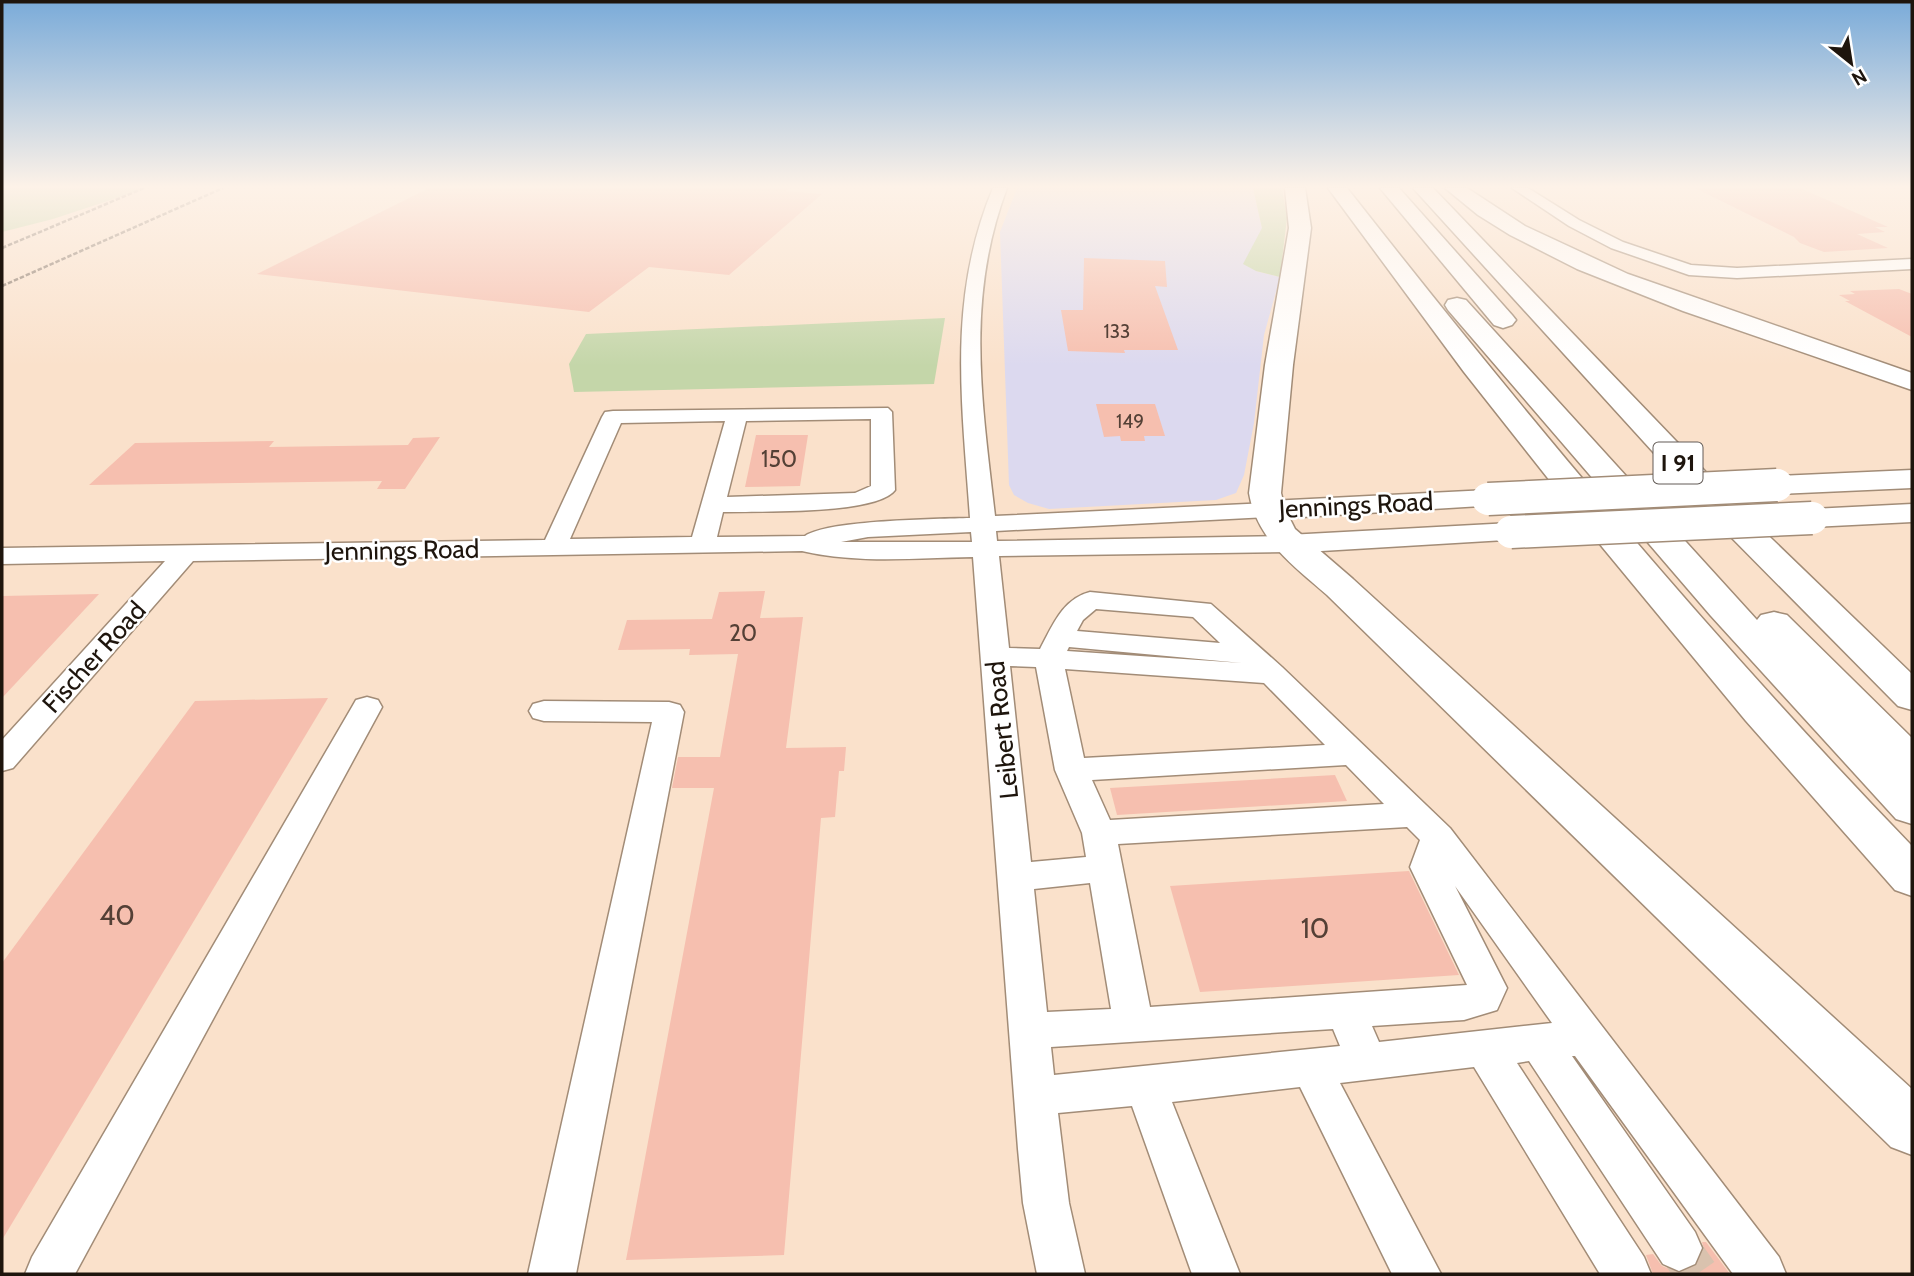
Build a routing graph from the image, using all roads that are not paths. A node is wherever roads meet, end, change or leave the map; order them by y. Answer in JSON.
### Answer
{"nodes":[{"id":1,"x":980,"y":248,"type":"edge"},
{"id":2,"x":1297,"y":248,"type":"edge"},
{"id":3,"x":1393,"y":248,"type":"edge"},
{"id":4,"x":1406,"y":248,"type":"edge"},
{"id":5,"x":1441,"y":248,"type":"edge"},
{"id":6,"x":1478,"y":248,"type":"edge"},
{"id":7,"x":1554,"y":248,"type":"edge"},
{"id":8,"x":1629,"y":248,"type":"edge"},
{"id":9,"x":1912,"y":264,"type":"edge"},
{"id":10,"x":1912,"y":382,"type":"edge"},
{"id":11,"x":737,"y":415,"type":"junction"},
{"id":12,"x":1912,"y":479,"type":"edge"},
{"id":13,"x":713,"y":505,"type":"junction"},
{"id":14,"x":1912,"y":513,"type":"edge"},
{"id":15,"x":1278,"y":527,"type":"junction"},
{"id":16,"x":983,"y":537,"type":"junction"},
{"id":17,"x":702,"y":545,"type":"junction"},
{"id":18,"x":554,"y":548,"type":"junction"},
{"id":19,"x":186,"y":554,"type":"junction"},
{"id":20,"x":2,"y":556,"type":"edge"},
{"id":21,"x":1055,"y":649,"type":"junction"},
{"id":22,"x":995,"y":656,"type":"junction"},
{"id":23,"x":1261,"y":664,"type":"junction"},
{"id":24,"x":1912,"y":696,"type":"edge"},
{"id":25,"x":367,"y":707,"type":"dead end"},
{"id":26,"x":544,"y":710,"type":"dead end"},
{"id":27,"x":1353,"y":754,"type":"junction"},
{"id":28,"x":2,"y":760,"type":"edge"},
{"id":29,"x":1912,"y":764,"type":"edge"},
{"id":30,"x":1071,"y":770,"type":"junction"},
{"id":31,"x":1912,"y":807,"type":"edge"},
{"id":32,"x":1426,"y":825,"type":"junction"},
{"id":33,"x":1099,"y":833,"type":"junction"},
{"id":34,"x":1107,"y":868,"type":"junction"},
{"id":35,"x":1016,"y":877,"type":"junction"},
{"id":36,"x":1912,"y":877,"type":"edge"},
{"id":37,"x":1345,"y":1010,"type":"junction"},
{"id":38,"x":1134,"y":1025,"type":"junction"},
{"id":39,"x":1030,"y":1031,"type":"junction"},
{"id":40,"x":1585,"y":1037,"type":"junction"},
{"id":41,"x":1539,"y":1042,"type":"junction"},
{"id":42,"x":1485,"y":1049,"type":"junction"},
{"id":43,"x":1367,"y":1062,"type":"junction"},
{"id":44,"x":1311,"y":1068,"type":"junction"},
{"id":45,"x":1145,"y":1086,"type":"junction"},
{"id":46,"x":1035,"y":1096,"type":"junction"},
{"id":47,"x":1912,"y":1127,"type":"edge"},
{"id":48,"x":1679,"y":1248,"type":"tunnel mouth"},
{"id":49,"x":49,"y":1274,"type":"edge"},
{"id":50,"x":552,"y":1274,"type":"edge"},
{"id":51,"x":1060,"y":1274,"type":"edge"},
{"id":52,"x":1216,"y":1274,"type":"edge"},
{"id":53,"x":1417,"y":1274,"type":"edge"},
{"id":54,"x":1627,"y":1274,"type":"edge"},
{"id":55,"x":1762,"y":1274,"type":"edge"}],
"edges":[{"from":1,"to":16,"type":"street","name":"Leibert Road"},
{"from":2,"to":15,"type":"highway"},
{"from":3,"to":36,"type":"highway"},
{"from":4,"to":31,"type":"highway"},
{"from":5,"to":29,"type":"highway"},
{"from":6,"to":24,"type":"highway","number":"I 91"},
{"from":7,"to":10,"type":"highway"},
{"from":8,"to":9,"type":"street"},
{"from":11,"to":13,"type":"street"},
{"from":11,"to":13,"type":"street"},
{"from":11,"to":18,"type":"street"},
{"from":12,"to":15,"type":"main road","name":"Jennings Road","bridge":true},
{"from":13,"to":17,"type":"street"},
{"from":14,"to":15,"type":"main road","name":"Jennings Road","bridge":true},
{"from":15,"to":16,"type":"street","name":"Jennings Road"},
{"from":15,"to":16,"type":"street","name":"Jennings Road"},
{"from":15,"to":47,"type":"highway"},
{"from":16,"to":17,"type":"street","name":"Jennings Road"},
{"from":16,"to":22,"type":"street","name":"Leibert Road"},
{"from":17,"to":18,"type":"street","name":"Jennings Road"},
{"from":18,"to":19,"type":"street","name":"Jennings Road"},
{"from":19,"to":20,"type":"street","name":"Jennings Road"},
{"from":19,"to":28,"type":"street","name":"Fischer Road"},
{"from":21,"to":22,"type":"street"},
{"from":21,"to":23,"type":"street"},
{"from":21,"to":23,"type":"street"},
{"from":21,"to":23,"type":"street"},
{"from":21,"to":30,"type":"street"},
{"from":22,"to":35,"type":"street","name":"Leibert Road"},
{"from":23,"to":27,"type":"street"},
{"from":25,"to":49,"type":"street"},
{"from":26,"to":50,"type":"street"},
{"from":27,"to":30,"type":"street"},
{"from":27,"to":32,"type":"street"},
{"from":30,"to":33,"type":"street"},
{"from":32,"to":33,"type":"street"},
{"from":32,"to":37,"type":"street"},
{"from":32,"to":40,"type":"street"},
{"from":33,"to":34,"type":"street"},
{"from":34,"to":35,"type":"street"},
{"from":34,"to":38,"type":"street"},
{"from":35,"to":39,"type":"street","name":"Leibert Road"},
{"from":37,"to":38,"type":"street"},
{"from":37,"to":43,"type":"street"},
{"from":38,"to":39,"type":"street"},
{"from":39,"to":46,"type":"street","name":"Leibert Road"},
{"from":40,"to":41,"type":"street"},
{"from":40,"to":55,"type":"street"},
{"from":41,"to":42,"type":"street"},
{"from":41,"to":48,"type":"street"},
{"from":42,"to":43,"type":"street"},
{"from":42,"to":54,"type":"street"},
{"from":43,"to":44,"type":"street"},
{"from":44,"to":45,"type":"street"},
{"from":44,"to":53,"type":"street"},
{"from":45,"to":46,"type":"street"},
{"from":45,"to":52,"type":"street"},
{"from":46,"to":51,"type":"street","name":"Leibert Road"}]}
